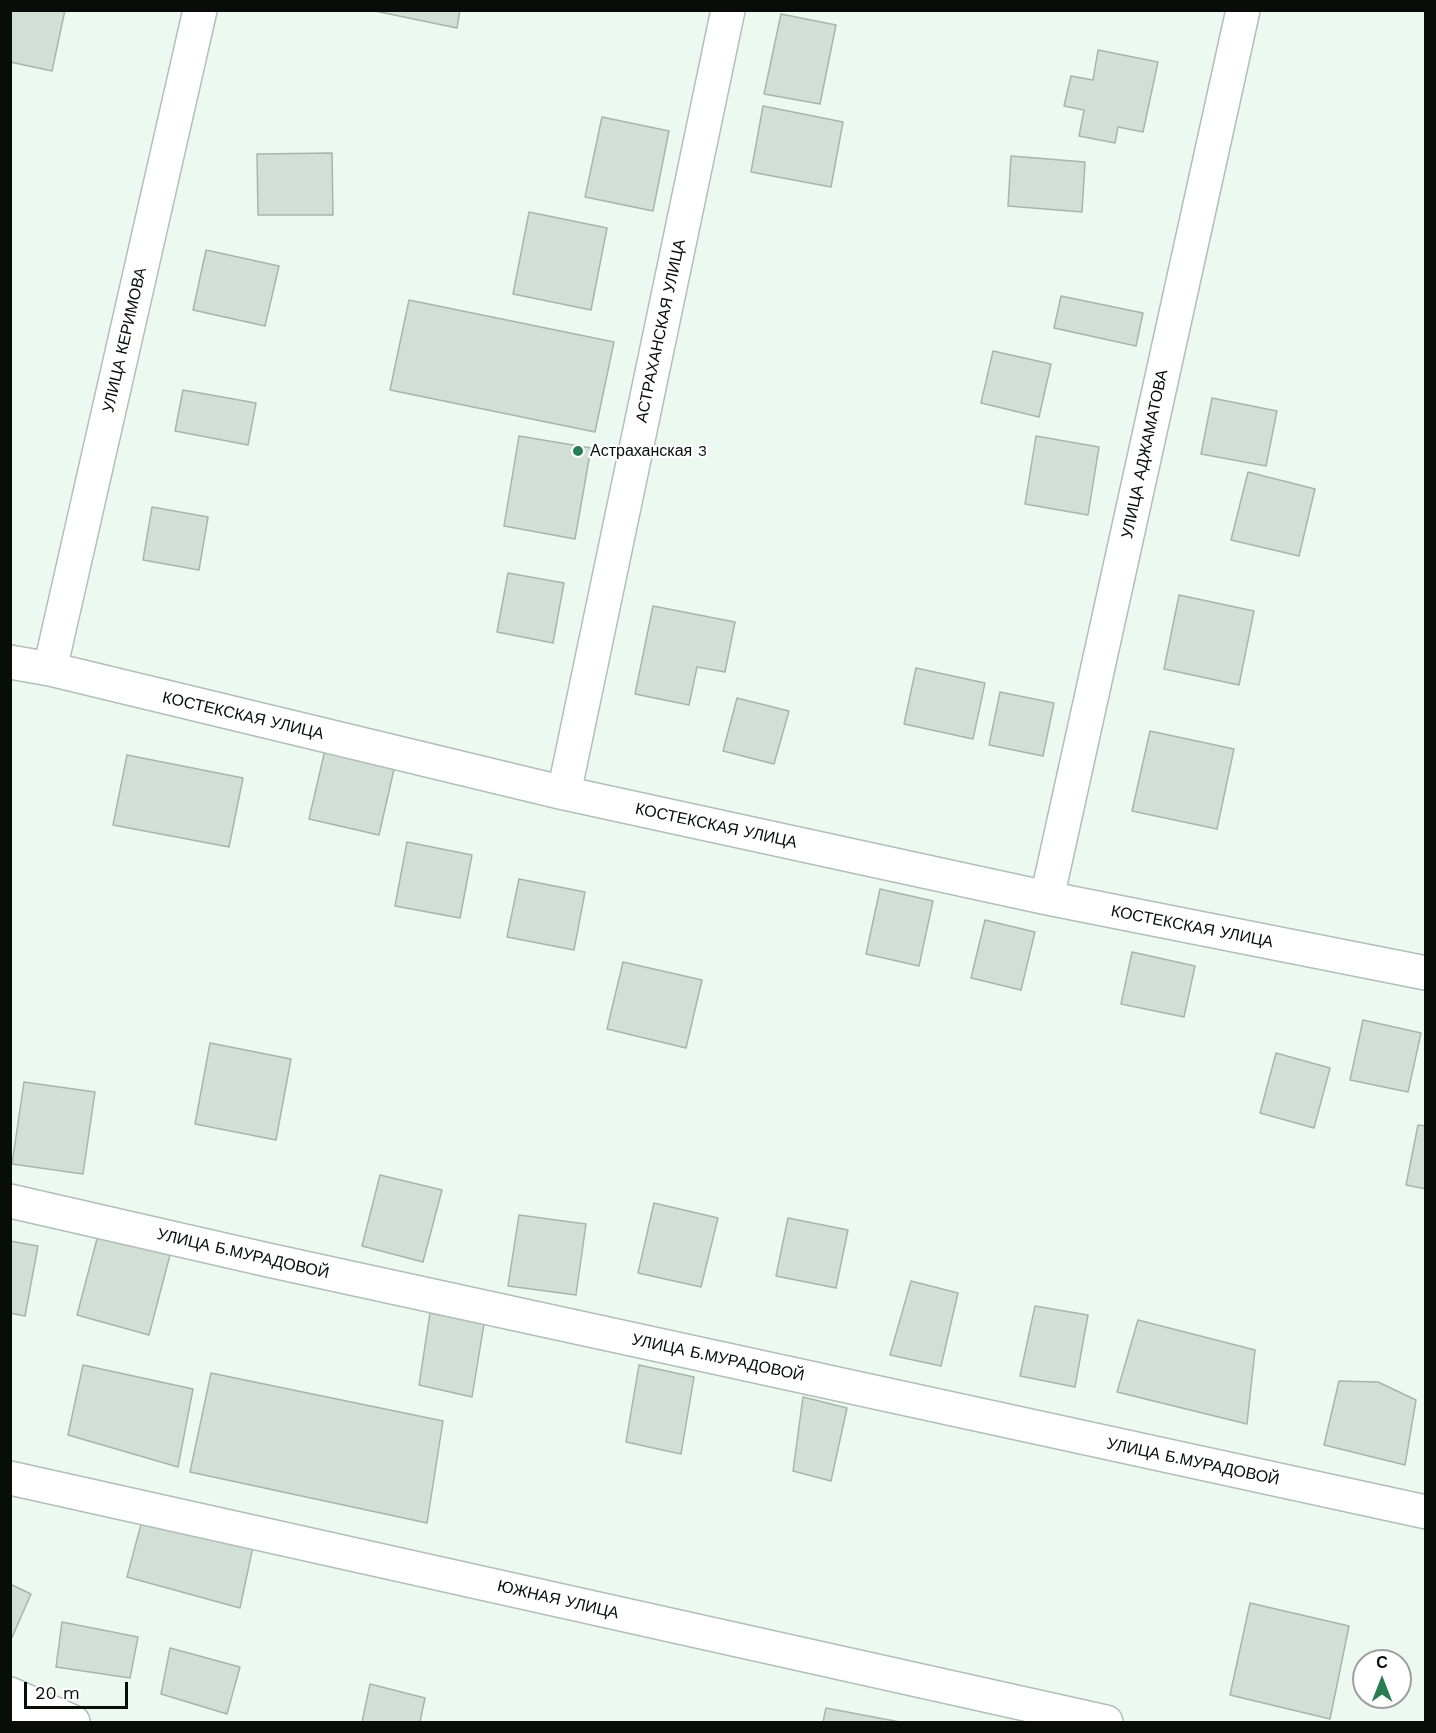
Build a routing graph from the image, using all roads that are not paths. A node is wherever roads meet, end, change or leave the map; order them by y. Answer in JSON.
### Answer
{"nodes":[{"id":1,"x":200,"y":10,"type":"edge"},
{"id":2,"x":728,"y":10,"type":"edge"},
{"id":3,"x":1243,"y":10,"type":"edge"},
{"id":4,"x":10,"y":662,"type":"edge"},
{"id":5,"x":50,"y":669,"type":"junction"},
{"id":6,"x":564,"y":793,"type":"junction"},
{"id":7,"x":1047,"y":898,"type":"junction"},
{"id":8,"x":1425,"y":974,"type":"edge"},
{"id":9,"x":10,"y":1201,"type":"edge"},
{"id":10,"x":10,"y":1478,"type":"edge"},
{"id":11,"x":1425,"y":1512,"type":"edge"},
{"id":12,"x":10,"y":1694,"type":"edge"},
{"id":13,"x":73,"y":1722,"type":"edge"},
{"id":14,"x":1106,"y":1722,"type":"edge"}],
"edges":[{"from":1,"to":5,"type":"main road","name":"УЛИЦА КЕРИМОВА"},
{"from":2,"to":6,"type":"main road","name":"АСТРАХАНСКАЯ УЛИЦА"},
{"from":3,"to":7,"type":"main road","name":"УЛИЦА АДЖАМАТОВА"},
{"from":4,"to":5,"type":"main road","name":"КОСТЕКСКАЯ УЛИЦА"},
{"from":5,"to":6,"type":"main road","name":"КОСТЕКСКАЯ УЛИЦА"},
{"from":6,"to":7,"type":"main road","name":"КОСТЕКСКАЯ УЛИЦА"},
{"from":7,"to":8,"type":"main road","name":"КОСТЕКСКАЯ УЛИЦА"},
{"from":9,"to":11,"type":"main road","name":"УЛИЦА Б.МУРАДОВОЙ"},
{"from":10,"to":14,"type":"main road","name":"ЮЖНАЯ УЛИЦА"},
{"from":12,"to":13,"type":"main road"}]}
